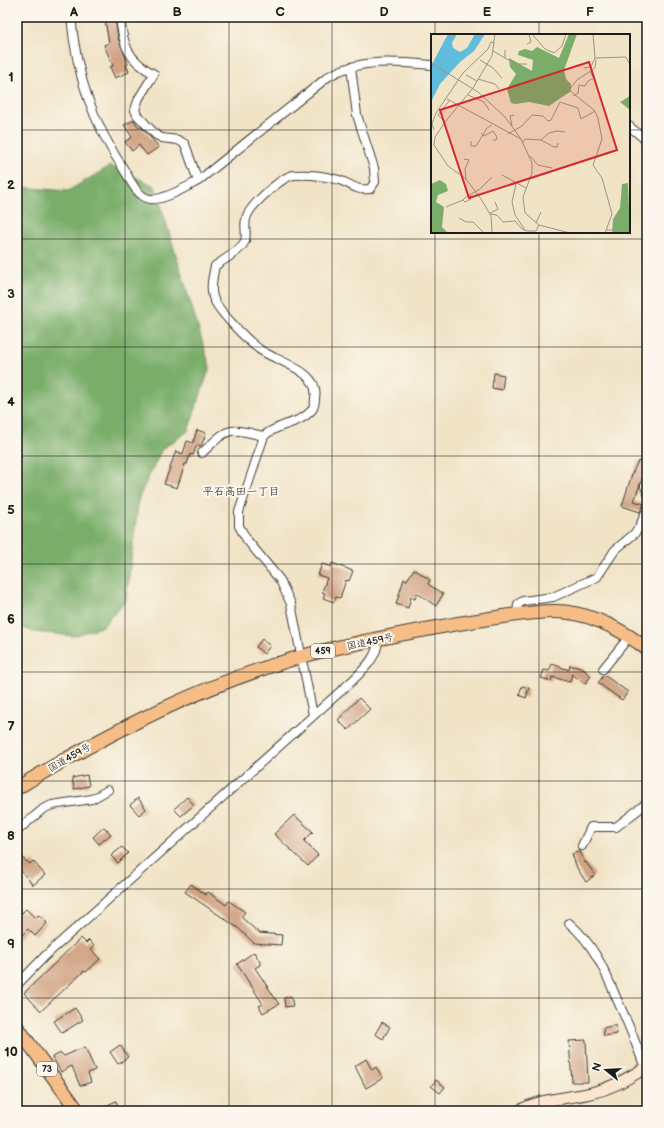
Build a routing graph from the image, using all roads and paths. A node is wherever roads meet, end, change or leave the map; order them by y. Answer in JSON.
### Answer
{"nodes":[{"id":1,"x":71,"y":17,"type":"edge"},
{"id":2,"x":120,"y":17,"type":"edge"},
{"id":3,"x":431,"y":66,"type":"edge"},
{"id":4,"x":350,"y":67,"type":"junction"},
{"id":5,"x":630,"y":127,"type":"edge"},
{"id":6,"x":647,"y":141,"type":"edge"},
{"id":7,"x":198,"y":181,"type":"junction"},
{"id":8,"x":264,"y":436,"type":"junction"},
{"id":9,"x":202,"y":453,"type":"dead end"},
{"id":10,"x":647,"y":509,"type":"edge"},
{"id":11,"x":517,"y":615,"type":"junction"},
{"id":12,"x":629,"y":637,"type":"junction"},
{"id":13,"x":378,"y":639,"type":"junction"},
{"id":14,"x":647,"y":649,"type":"edge"},
{"id":15,"x":301,"y":658,"type":"junction"},
{"id":16,"x":603,"y":669,"type":"dead end"},
{"id":17,"x":313,"y":715,"type":"junction"},
{"id":18,"x":17,"y":788,"type":"edge"},
{"id":19,"x":108,"y":790,"type":"dead end"},
{"id":20,"x":647,"y":803,"type":"edge"},
{"id":21,"x":17,"y":831,"type":"edge"},
{"id":22,"x":582,"y":846,"type":"dead end"},
{"id":23,"x":569,"y":923,"type":"dead end"},
{"id":24,"x":17,"y":985,"type":"edge"},
{"id":25,"x":17,"y":1027,"type":"edge"},
{"id":26,"x":646,"y":1067,"type":"edge"},
{"id":27,"x":78,"y":1111,"type":"edge"},
{"id":28,"x":519,"y":1111,"type":"edge"}],
"edges":[{"from":1,"to":7,"type":"street"},
{"from":2,"to":7,"type":"street"},
{"from":3,"to":4,"type":"street"},
{"from":4,"to":7,"type":"street"},
{"from":4,"to":8,"type":"street"},
{"from":5,"to":6,"type":"street"},
{"from":8,"to":9,"type":"street"},
{"from":8,"to":15,"type":"street"},
{"from":10,"to":11,"type":"street"},
{"from":11,"to":12,"type":"main road","name":"国道459号","number":"459"},
{"from":11,"to":13,"type":"main road","name":"国道459号","number":"459"},
{"from":12,"to":14,"type":"main road","name":"国道459号","number":"459"},
{"from":12,"to":16,"type":"street"},
{"from":13,"to":15,"type":"main road","name":"国道459号","number":"459"},
{"from":13,"to":17,"type":"street"},
{"from":15,"to":17,"type":"street"},
{"from":15,"to":18,"type":"main road","name":"国道459号","number":"459"},
{"from":17,"to":24,"type":"street"},
{"from":19,"to":21,"type":"street"},
{"from":20,"to":22,"type":"street"},
{"from":23,"to":26,"type":"street"},
{"from":25,"to":27,"type":"main road","number":"73"},
{"from":26,"to":28,"type":"main road"}]}
